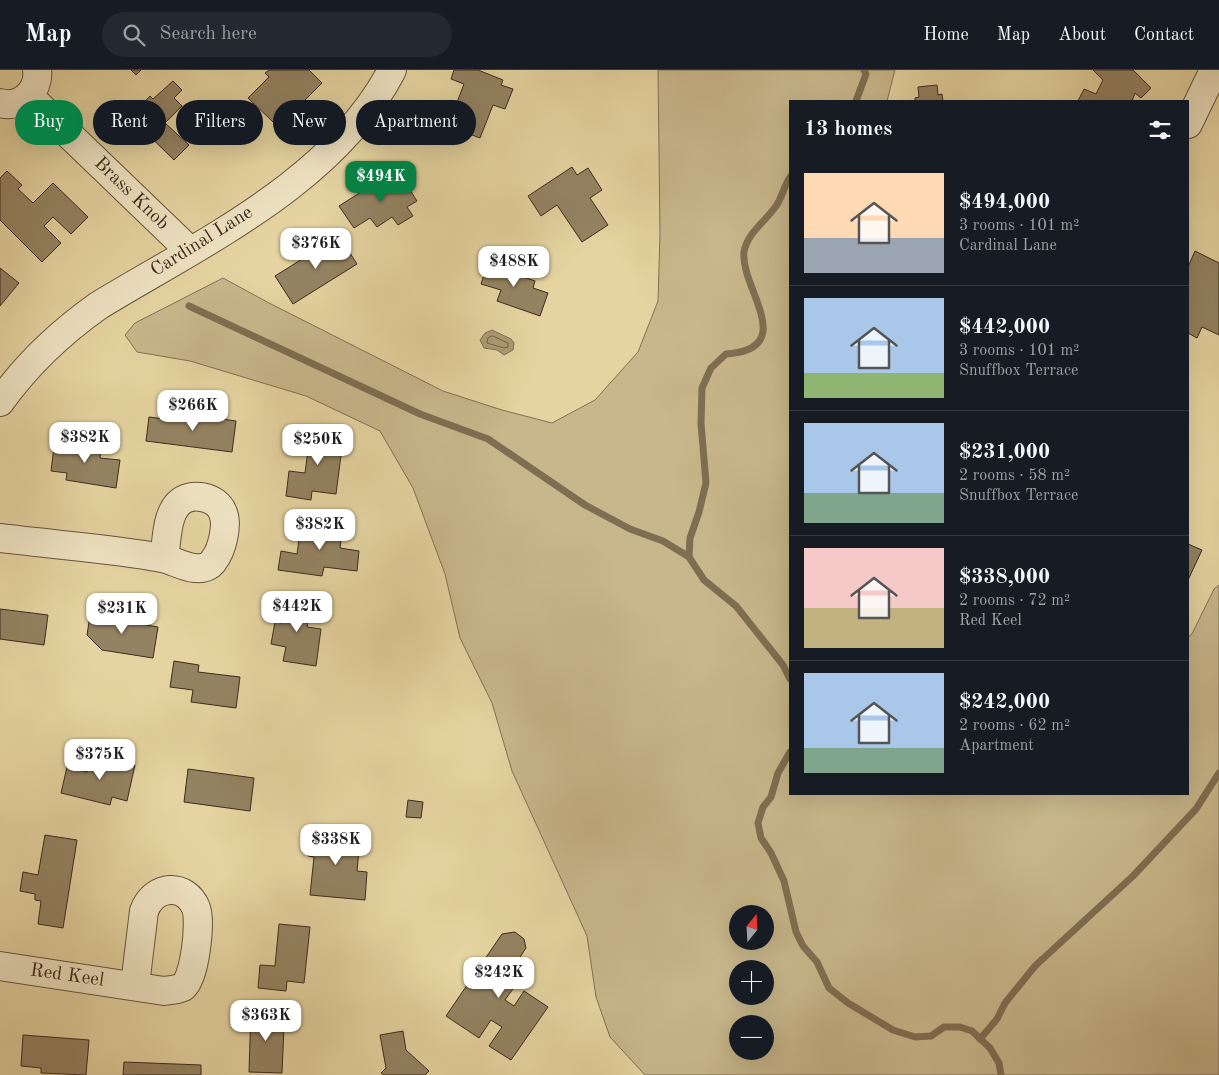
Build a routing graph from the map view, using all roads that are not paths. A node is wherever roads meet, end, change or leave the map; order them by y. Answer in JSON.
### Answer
{"nodes":[{"id":1,"x":37,"y":70,"type":"edge"},
{"id":2,"x":392,"y":70,"type":"edge"},
{"id":3,"x":1212,"y":74,"type":"edge"},
{"id":4,"x":29,"y":96,"type":"junction"},
{"id":5,"x":0,"y":103,"type":"edge"},
{"id":6,"x":1189,"y":122,"type":"edge"},
{"id":7,"x":190,"y":251,"type":"junction"},
{"id":8,"x":0,"y":402,"type":"edge"},
{"id":9,"x":0,"y":538,"type":"edge"},
{"id":10,"x":164,"y":558,"type":"dead end"},
{"id":11,"x":0,"y":966,"type":"edge"},
{"id":12,"x":135,"y":985,"type":"dead end"}],
"edges":[{"from":1,"to":4,"type":"street"},
{"from":2,"to":7,"type":"street","name":"Cardinal Lane"},
{"from":3,"to":6,"type":"street"},
{"from":4,"to":5,"type":"street"},
{"from":4,"to":7,"type":"street","name":"Brass Knob"},
{"from":7,"to":8,"type":"street","name":"Cardinal Lane"},
{"from":9,"to":10,"type":"street"},
{"from":11,"to":12,"type":"street","name":"Red Keel"}]}
